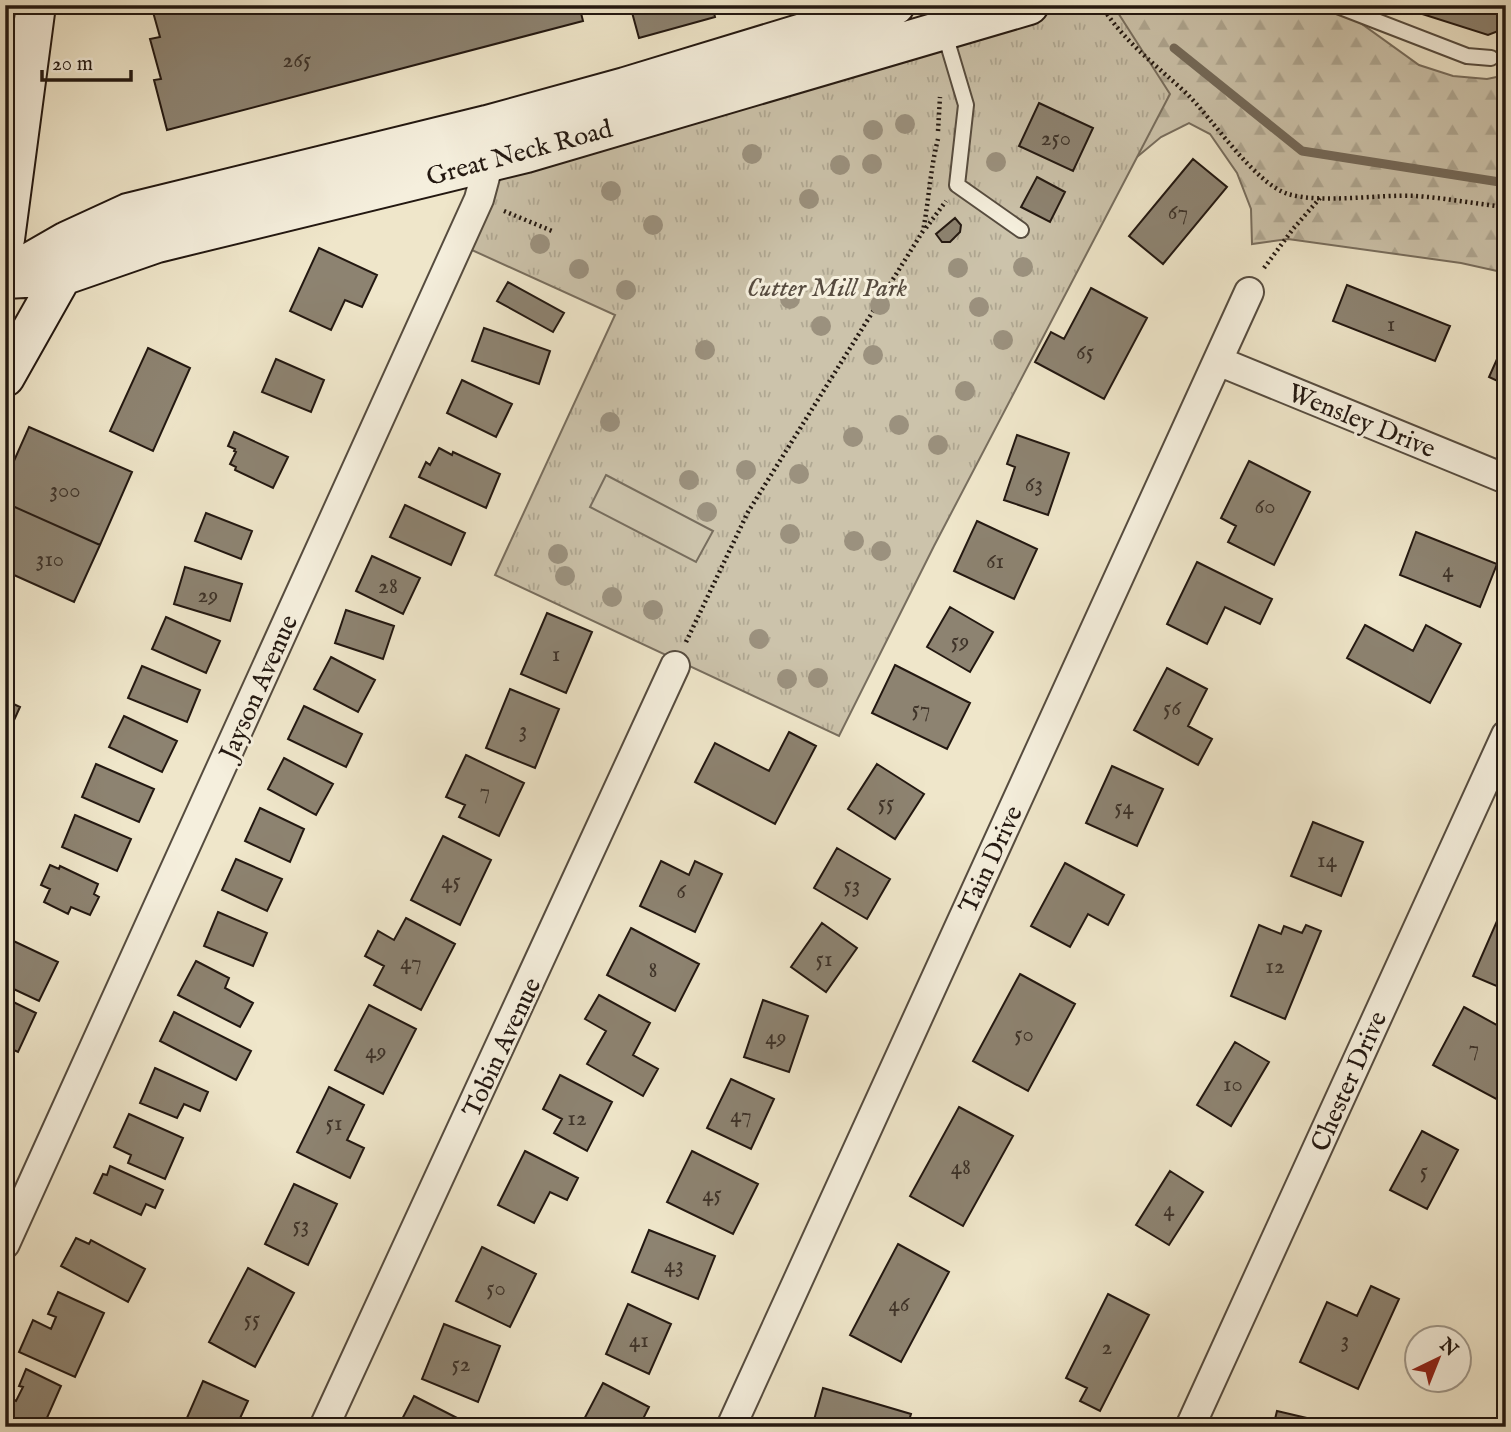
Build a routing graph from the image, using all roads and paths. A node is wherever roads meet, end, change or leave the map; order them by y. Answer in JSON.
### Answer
{"nodes":[{"id":1,"x":36,"y":5,"type":"edge"},
{"id":2,"x":895,"y":5,"type":"edge"},
{"id":3,"x":1029,"y":5,"type":"edge"},
{"id":4,"x":1101,"y":5,"type":"edge"},
{"id":5,"x":1335,"y":5,"type":"edge"},
{"id":6,"x":943,"y":30,"type":"junction"},
{"id":7,"x":1491,"y":58,"type":"dead end"},
{"id":8,"x":940,"y":93,"type":"dead end"},
{"id":9,"x":488,"y":143,"type":"junction"},
{"id":10,"x":957,"y":185,"type":"junction"},
{"id":11,"x":8,"y":195,"type":"edge"},
{"id":12,"x":1321,"y":197,"type":"junction"},
{"id":13,"x":1506,"y":207,"type":"edge"},
{"id":14,"x":500,"y":209,"type":"dead end"},
{"id":15,"x":1021,"y":230,"type":"dead end"},
{"id":16,"x":552,"y":231,"type":"dead end"},
{"id":17,"x":923,"y":231,"type":"junction"},
{"id":18,"x":5,"y":239,"type":"edge"},
{"id":19,"x":62,"y":276,"type":"junction"},
{"id":20,"x":5,"y":278,"type":"edge"},
{"id":21,"x":1249,"y":292,"type":"joint"},
{"id":22,"x":1218,"y":361,"type":"junction"},
{"id":23,"x":5,"y":377,"type":"edge"},
{"id":24,"x":1506,"y":479,"type":"edge"},
{"id":25,"x":675,"y":666,"type":"joint"},
{"id":26,"x":1506,"y":735,"type":"edge"},
{"id":27,"x":5,"y":1244,"type":"edge"},
{"id":28,"x":324,"y":1427,"type":"edge"},
{"id":29,"x":731,"y":1427,"type":"edge"},
{"id":30,"x":1190,"y":1427,"type":"edge"}],
"edges":[{"from":1,"to":11,"type":"main road"},
{"from":2,"to":9,"type":"main road","name":"Great Neck Road"},
{"from":3,"to":6,"type":"main road","name":"Great Neck Road"},
{"from":4,"to":12,"type":"path"},
{"from":5,"to":7,"type":"lane"},
{"from":6,"to":9,"type":"main road","name":"Great Neck Road"},
{"from":6,"to":10,"type":"lane"},
{"from":8,"to":17,"type":"path"},
{"from":9,"to":19,"type":"main road","name":"Great Neck Road"},
{"from":9,"to":20,"type":"main road","name":"Great Neck Road"},
{"from":9,"to":27,"type":"street","name":"Jayson Avenue"},
{"from":10,"to":15,"type":"lane"},
{"from":10,"to":17,"type":"path"},
{"from":11,"to":18,"type":"main road"},
{"from":12,"to":13,"type":"path"},
{"from":12,"to":21,"type":"path"},
{"from":14,"to":16,"type":"path"},
{"from":17,"to":25,"type":"path"},
{"from":19,"to":20,"type":"main road","name":"Great Neck Road"},
{"from":19,"to":23,"type":"main road"},
{"from":21,"to":22,"type":"street","name":"Tain Drive"},
{"from":22,"to":24,"type":"street","name":"Wensley Drive"},
{"from":22,"to":29,"type":"street","name":"Tain Drive"},
{"from":25,"to":28,"type":"street","name":"Tobin Avenue"},
{"from":26,"to":30,"type":"street","name":"Chester Drive"}]}
